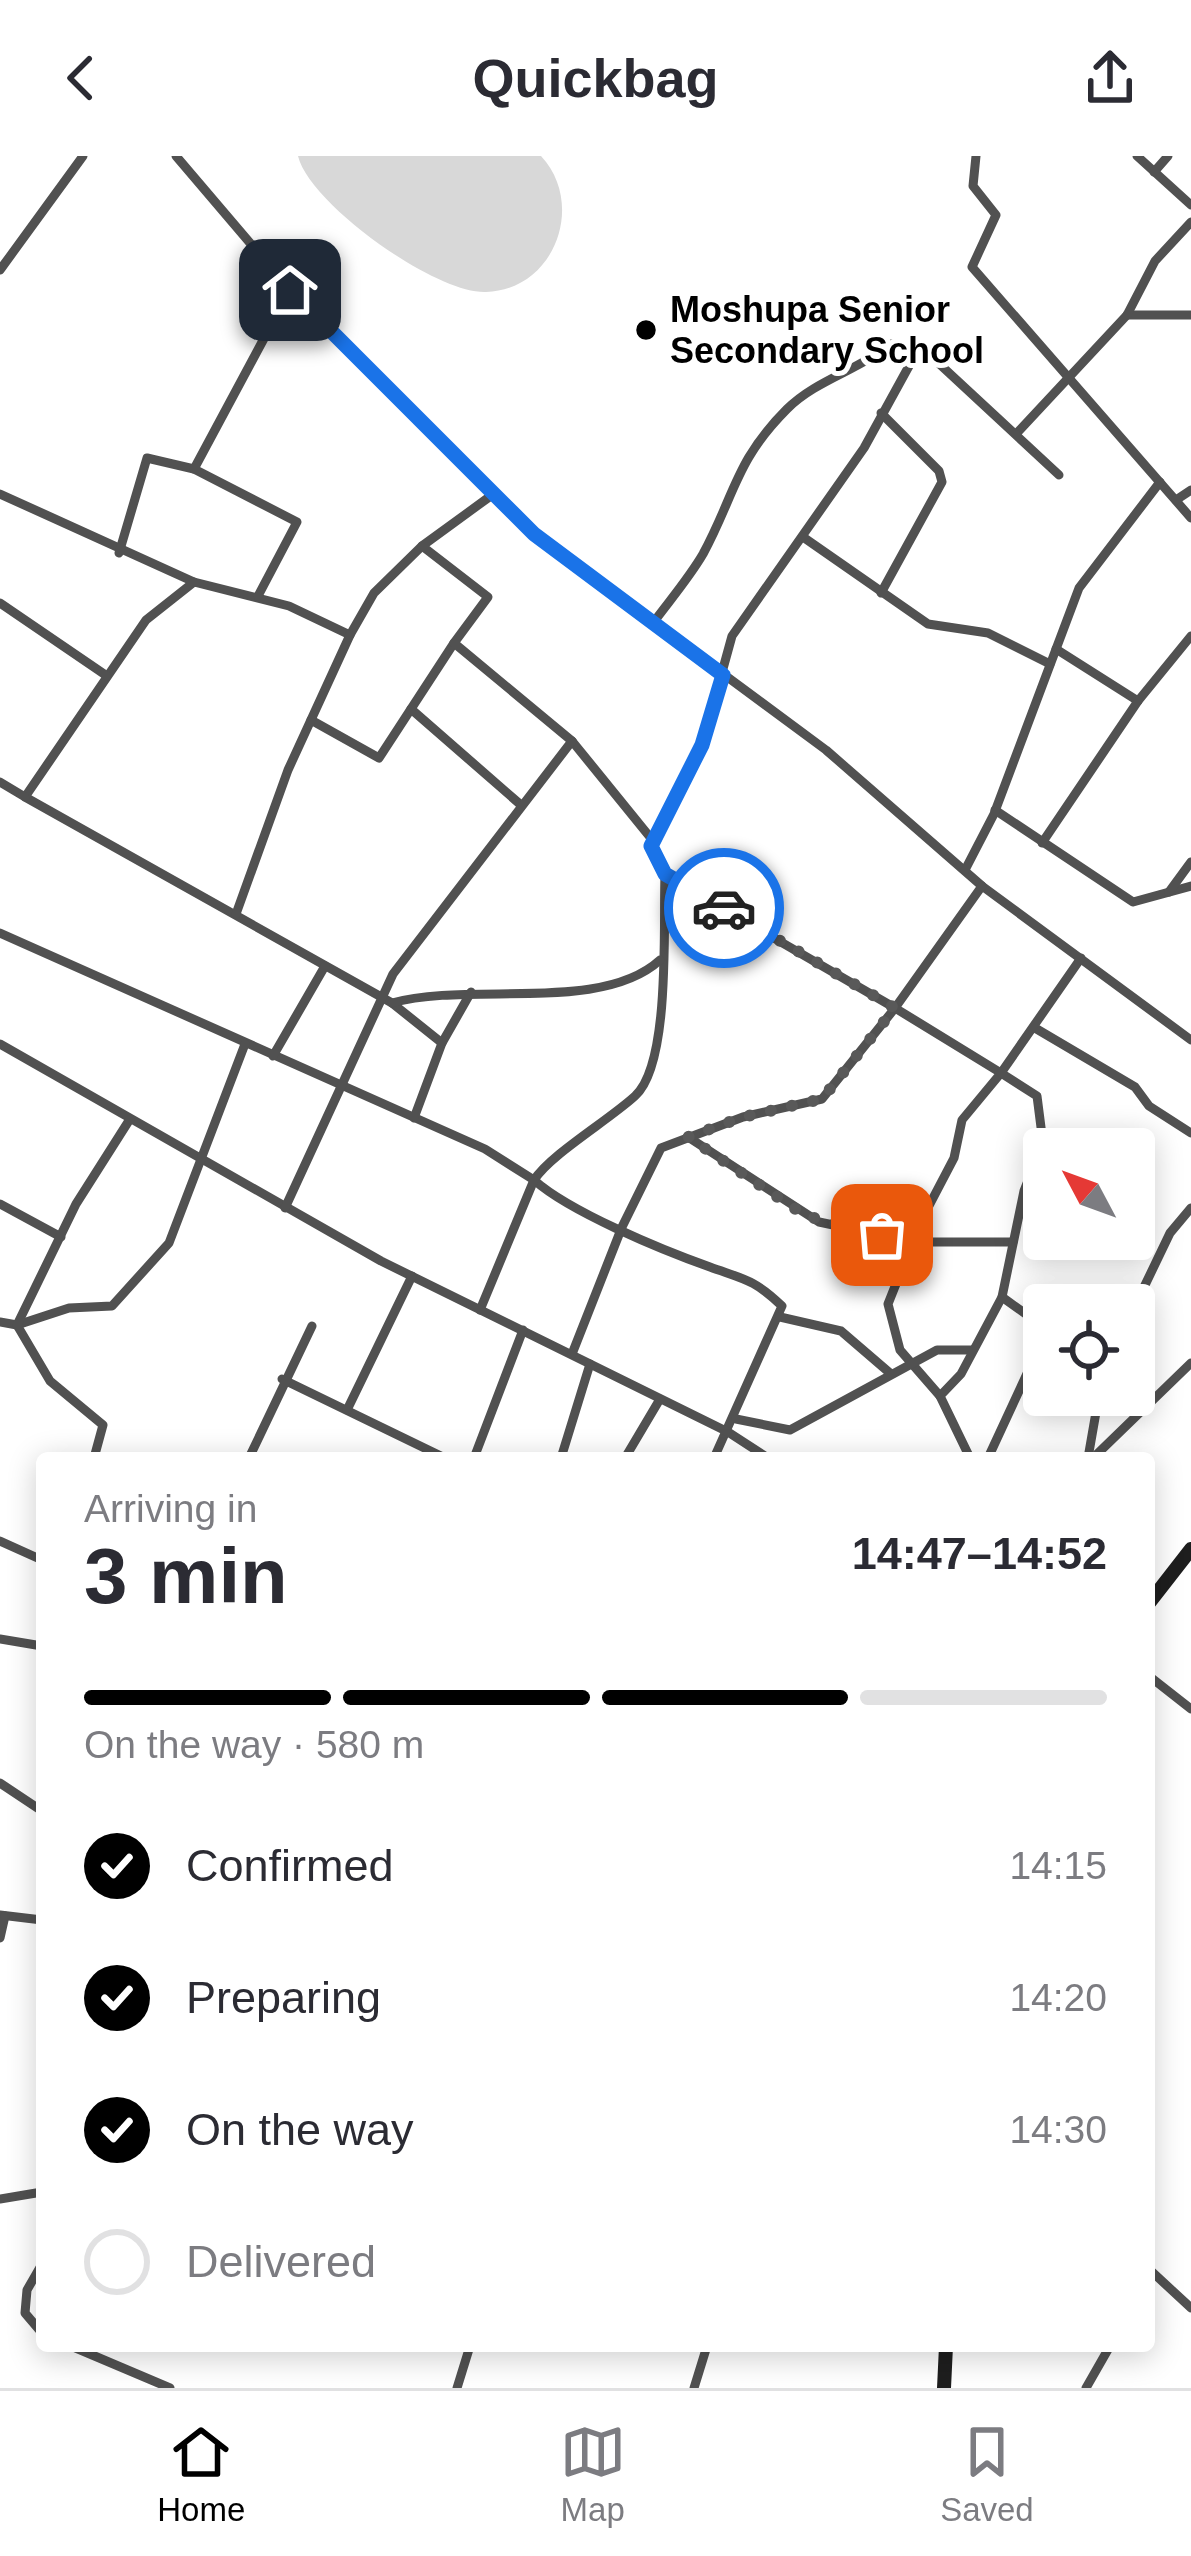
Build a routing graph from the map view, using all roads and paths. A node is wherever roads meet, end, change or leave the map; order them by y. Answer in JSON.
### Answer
{"nodes":[{"id":1,"x":83,"y":156,"type":"edge"},
{"id":2,"x":176,"y":156,"type":"edge"},
{"id":3,"x":976,"y":156,"type":"edge"},
{"id":4,"x":1137,"y":156,"type":"edge"},
{"id":5,"x":1168,"y":156,"type":"edge"},
{"id":6,"x":1154,"y":172,"type":"junction"},
{"id":7,"x":1191,"y":205,"type":"edge"},
{"id":8,"x":1191,"y":222,"type":"edge"},
{"id":9,"x":0,"y":270,"type":"edge"},
{"id":10,"x":290,"y":290,"type":"junction"},
{"id":11,"x":1127,"y":315,"type":"junction"},
{"id":12,"x":1191,"y":315,"type":"edge"},
{"id":13,"x":920,"y":346,"type":"junction"},
{"id":14,"x":1064,"y":379,"type":"junction"},
{"id":15,"x":881,"y":413,"type":"junction"},
{"id":16,"x":1017,"y":434,"type":"junction"},
{"id":17,"x":194,"y":469,"type":"junction"},
{"id":18,"x":1059,"y":476,"type":"dead end"},
{"id":19,"x":1160,"y":482,"type":"junction"},
{"id":20,"x":1191,"y":490,"type":"edge"},
{"id":21,"x":0,"y":494,"type":"edge"},
{"id":22,"x":492,"y":495,"type":"junction"},
{"id":23,"x":1176,"y":500,"type":"junction"},
{"id":24,"x":1191,"y":518,"type":"edge"},
{"id":25,"x":803,"y":537,"type":"junction"},
{"id":26,"x":422,"y":546,"type":"junction"},
{"id":27,"x":119,"y":553,"type":"junction"},
{"id":28,"x":194,"y":583,"type":"junction"},
{"id":29,"x":881,"y":593,"type":"junction"},
{"id":30,"x":257,"y":596,"type":"junction"},
{"id":31,"x":0,"y":602,"type":"edge"},
{"id":32,"x":653,"y":623,"type":"junction"},
{"id":33,"x":350,"y":635,"type":"junction"},
{"id":34,"x":1191,"y":636,"type":"edge"},
{"id":35,"x":454,"y":643,"type":"junction"},
{"id":36,"x":1056,"y":649,"type":"junction"},
{"id":37,"x":1049,"y":664,"type":"junction"},
{"id":38,"x":723,"y":675,"type":"junction"},
{"id":39,"x":107,"y":676,"type":"junction"},
{"id":40,"x":1138,"y":701,"type":"junction"},
{"id":41,"x":411,"y":709,"type":"junction"},
{"id":42,"x":310,"y":721,"type":"junction"},
{"id":43,"x":572,"y":741,"type":"junction"},
{"id":44,"x":0,"y":782,"type":"edge"},
{"id":45,"x":25,"y":797,"type":"junction"},
{"id":46,"x":521,"y":806,"type":"junction"},
{"id":47,"x":995,"y":810,"type":"junction"},
{"id":48,"x":654,"y":842,"type":"junction"},
{"id":49,"x":1042,"y":843,"type":"junction"},
{"id":50,"x":1191,"y":862,"type":"edge"},
{"id":51,"x":965,"y":870,"type":"junction"},
{"id":52,"x":665,"y":874,"type":"junction"},
{"id":53,"x":982,"y":886,"type":"junction"},
{"id":54,"x":1191,"y":886,"type":"edge"},
{"id":55,"x":1167,"y":895,"type":"junction"},
{"id":56,"x":236,"y":914,"type":"junction"},
{"id":57,"x":0,"y":932,"type":"edge"},
{"id":58,"x":662,"y":958,"type":"junction"},
{"id":59,"x":1082,"y":958,"type":"junction"},
{"id":60,"x":325,"y":966,"type":"junction"},
{"id":61,"x":471,"y":992,"type":"junction"},
{"id":62,"x":386,"y":1001,"type":"junction"},
{"id":63,"x":895,"y":1008,"type":"junction"},
{"id":64,"x":1035,"y":1028,"type":"junction"},
{"id":65,"x":1191,"y":1040,"type":"edge"},
{"id":66,"x":442,"y":1043,"type":"junction"},
{"id":67,"x":0,"y":1044,"type":"edge"},
{"id":68,"x":245,"y":1044,"type":"junction"},
{"id":69,"x":273,"y":1057,"type":"junction"},
{"id":70,"x":1000,"y":1073,"type":"junction"},
{"id":71,"x":340,"y":1086,"type":"junction"},
{"id":72,"x":414,"y":1118,"type":"junction"},
{"id":73,"x":130,"y":1119,"type":"junction"},
{"id":74,"x":1191,"y":1133,"type":"edge"},
{"id":75,"x":688,"y":1137,"type":"junction"},
{"id":76,"x":200,"y":1159,"type":"junction"},
{"id":77,"x":534,"y":1180,"type":"junction"},
{"id":78,"x":0,"y":1204,"type":"edge"},
{"id":79,"x":285,"y":1208,"type":"junction"},
{"id":80,"x":1191,"y":1208,"type":"edge"},
{"id":81,"x":622,"y":1227,"type":"junction"},
{"id":82,"x":61,"y":1237,"type":"junction"},
{"id":83,"x":914,"y":1242,"type":"junction"},
{"id":84,"x":1013,"y":1242,"type":"junction"},
{"id":85,"x":412,"y":1276,"type":"junction"},
{"id":86,"x":1146,"y":1284,"type":"edge"},
{"id":87,"x":1002,"y":1298,"type":"junction"},
{"id":88,"x":480,"y":1310,"type":"junction"},
{"id":89,"x":1023,"y":1312,"type":"edge"},
{"id":90,"x":780,"y":1318,"type":"junction"},
{"id":91,"x":0,"y":1322,"type":"edge"},
{"id":92,"x":17,"y":1324,"type":"junction"},
{"id":93,"x":312,"y":1326,"type":"dead end"},
{"id":94,"x":523,"y":1330,"type":"junction"},
{"id":95,"x":973,"y":1350,"type":"junction"},
{"id":96,"x":572,"y":1354,"type":"junction"},
{"id":97,"x":1191,"y":1363,"type":"edge"},
{"id":98,"x":590,"y":1364,"type":"junction"},
{"id":99,"x":910,"y":1364,"type":"junction"},
{"id":100,"x":891,"y":1374,"type":"junction"},
{"id":101,"x":282,"y":1379,"type":"junction"},
{"id":102,"x":1023,"y":1382,"type":"edge"},
{"id":103,"x":940,"y":1396,"type":"junction"},
{"id":104,"x":660,"y":1399,"type":"junction"},
{"id":105,"x":347,"y":1410,"type":"junction"},
{"id":106,"x":1096,"y":1416,"type":"edge"},
{"id":107,"x":736,"y":1419,"type":"junction"},
{"id":108,"x":728,"y":1432,"type":"junction"},
{"id":109,"x":96,"y":1452,"type":"edge"},
{"id":110,"x":252,"y":1452,"type":"edge"},
{"id":111,"x":420,"y":1452,"type":"edge"},
{"id":112,"x":476,"y":1452,"type":"edge"},
{"id":113,"x":563,"y":1452,"type":"edge"},
{"id":114,"x":629,"y":1452,"type":"edge"},
{"id":115,"x":717,"y":1452,"type":"edge"},
{"id":116,"x":759,"y":1452,"type":"edge"},
{"id":117,"x":967,"y":1452,"type":"edge"},
{"id":118,"x":991,"y":1452,"type":"edge"},
{"id":119,"x":1091,"y":1452,"type":"edge"},
{"id":120,"x":1096,"y":1452,"type":"edge"},
{"id":121,"x":0,"y":1541,"type":"edge"},
{"id":122,"x":1191,"y":1549,"type":"edge"},
{"id":123,"x":36,"y":1557,"type":"edge"},
{"id":124,"x":1155,"y":1595,"type":"edge"},
{"id":125,"x":0,"y":1639,"type":"edge"},
{"id":126,"x":36,"y":1645,"type":"edge"},
{"id":127,"x":1155,"y":1681,"type":"edge"},
{"id":128,"x":1191,"y":1709,"type":"edge"},
{"id":129,"x":0,"y":1783,"type":"edge"},
{"id":130,"x":36,"y":1806,"type":"edge"},
{"id":131,"x":3,"y":1915,"type":"edge"},
{"id":132,"x":36,"y":1919,"type":"edge"},
{"id":133,"x":0,"y":1938,"type":"edge"},
{"id":134,"x":36,"y":2193,"type":"edge"},
{"id":135,"x":0,"y":2199,"type":"edge"},
{"id":136,"x":36,"y":2274,"type":"edge"},
{"id":137,"x":1155,"y":2275,"type":"edge"},
{"id":138,"x":1191,"y":2308,"type":"edge"},
{"id":139,"x":36,"y":2326,"type":"edge"},
{"id":140,"x":84,"y":2352,"type":"edge"},
{"id":141,"x":468,"y":2352,"type":"edge"},
{"id":142,"x":705,"y":2352,"type":"edge"},
{"id":143,"x":946,"y":2352,"type":"edge"},
{"id":144,"x":1107,"y":2352,"type":"edge"},
{"id":145,"x":170,"y":2388,"type":"edge"},
{"id":146,"x":457,"y":2388,"type":"edge"},
{"id":147,"x":694,"y":2388,"type":"edge"},
{"id":148,"x":944,"y":2388,"type":"edge"},
{"id":149,"x":1086,"y":2388,"type":"edge"}],
"edges":[{"from":1,"to":9,"type":"street"},
{"from":2,"to":10,"type":"street"},
{"from":3,"to":14,"type":"street"},
{"from":4,"to":6,"type":"street"},
{"from":5,"to":6,"type":"street"},
{"from":6,"to":7,"type":"street"},
{"from":8,"to":11,"type":"street"},
{"from":10,"to":17,"type":"street"},
{"from":10,"to":22,"type":"street"},
{"from":11,"to":12,"type":"street"},
{"from":11,"to":14,"type":"street"},
{"from":13,"to":15,"type":"street"},
{"from":13,"to":16,"type":"street"},
{"from":13,"to":32,"type":"street"},
{"from":14,"to":16,"type":"street"},
{"from":14,"to":19,"type":"street"},
{"from":15,"to":25,"type":"street"},
{"from":15,"to":29,"type":"street"},
{"from":16,"to":18,"type":"street"},
{"from":17,"to":27,"type":"street"},
{"from":17,"to":30,"type":"street"},
{"from":19,"to":23,"type":"street"},
{"from":19,"to":36,"type":"street"},
{"from":20,"to":23,"type":"street"},
{"from":21,"to":27,"type":"street"},
{"from":22,"to":26,"type":"street"},
{"from":22,"to":32,"type":"street"},
{"from":23,"to":24,"type":"street"},
{"from":25,"to":29,"type":"street"},
{"from":25,"to":38,"type":"street"},
{"from":26,"to":33,"type":"street"},
{"from":26,"to":35,"type":"street"},
{"from":27,"to":28,"type":"street"},
{"from":28,"to":30,"type":"street"},
{"from":28,"to":39,"type":"street"},
{"from":29,"to":37,"type":"street"},
{"from":30,"to":33,"type":"street"},
{"from":31,"to":39,"type":"street"},
{"from":32,"to":38,"type":"street"},
{"from":33,"to":42,"type":"street"},
{"from":34,"to":40,"type":"street"},
{"from":35,"to":41,"type":"street"},
{"from":35,"to":43,"type":"street"},
{"from":36,"to":37,"type":"street"},
{"from":36,"to":40,"type":"street"},
{"from":37,"to":47,"type":"street"},
{"from":38,"to":48,"type":"street"},
{"from":38,"to":51,"type":"street"},
{"from":39,"to":45,"type":"street"},
{"from":40,"to":49,"type":"street"},
{"from":41,"to":42,"type":"street"},
{"from":41,"to":46,"type":"street"},
{"from":42,"to":56,"type":"street"},
{"from":43,"to":46,"type":"street"},
{"from":43,"to":48,"type":"street"},
{"from":44,"to":45,"type":"street"},
{"from":45,"to":56,"type":"street"},
{"from":46,"to":62,"type":"street"},
{"from":47,"to":49,"type":"street"},
{"from":47,"to":51,"type":"street"},
{"from":48,"to":52,"type":"street"},
{"from":49,"to":55,"type":"street"},
{"from":50,"to":55,"type":"street"},
{"from":51,"to":53,"type":"street"},
{"from":52,"to":58,"type":"street"},
{"from":52,"to":63,"type":"street"},
{"from":53,"to":59,"type":"street"},
{"from":53,"to":63,"type":"street"},
{"from":54,"to":55,"type":"street"},
{"from":56,"to":60,"type":"street"},
{"from":57,"to":68,"type":"street"},
{"from":58,"to":61,"type":"street"},
{"from":58,"to":77,"type":"street"},
{"from":59,"to":64,"type":"street"},
{"from":59,"to":65,"type":"street"},
{"from":60,"to":62,"type":"street"},
{"from":60,"to":69,"type":"street"},
{"from":61,"to":62,"type":"street"},
{"from":61,"to":66,"type":"street"},
{"from":62,"to":66,"type":"street"},
{"from":62,"to":71,"type":"street"},
{"from":63,"to":70,"type":"street"},
{"from":63,"to":75,"type":"street"},
{"from":64,"to":70,"type":"street"},
{"from":64,"to":74,"type":"street"},
{"from":66,"to":72,"type":"street"},
{"from":67,"to":73,"type":"street"},
{"from":68,"to":69,"type":"street"},
{"from":68,"to":76,"type":"street"},
{"from":69,"to":71,"type":"street"},
{"from":70,"to":83,"type":"street"},
{"from":70,"to":84,"type":"street"},
{"from":71,"to":72,"type":"street"},
{"from":71,"to":79,"type":"street"},
{"from":72,"to":77,"type":"street"},
{"from":73,"to":76,"type":"street"},
{"from":73,"to":82,"type":"street"},
{"from":75,"to":81,"type":"street"},
{"from":75,"to":83,"type":"street"},
{"from":76,"to":79,"type":"street"},
{"from":76,"to":92,"type":"street"},
{"from":77,"to":81,"type":"street"},
{"from":77,"to":88,"type":"street"},
{"from":78,"to":82,"type":"street"},
{"from":79,"to":85,"type":"street"},
{"from":80,"to":86,"type":"street"},
{"from":81,"to":90,"type":"street"},
{"from":81,"to":96,"type":"street"},
{"from":82,"to":92,"type":"street"},
{"from":83,"to":84,"type":"street"},
{"from":83,"to":99,"type":"street"},
{"from":84,"to":87,"type":"street"},
{"from":85,"to":88,"type":"street"},
{"from":85,"to":105,"type":"street"},
{"from":87,"to":89,"type":"street"},
{"from":87,"to":95,"type":"street"},
{"from":88,"to":94,"type":"street"},
{"from":90,"to":100,"type":"street"},
{"from":90,"to":107,"type":"street"},
{"from":91,"to":92,"type":"street"},
{"from":92,"to":109,"type":"street"},
{"from":93,"to":101,"type":"street"},
{"from":94,"to":96,"type":"street"},
{"from":94,"to":112,"type":"street"},
{"from":95,"to":99,"type":"street"},
{"from":95,"to":103,"type":"street"},
{"from":96,"to":98,"type":"street"},
{"from":97,"to":120,"type":"street"},
{"from":98,"to":104,"type":"street"},
{"from":98,"to":113,"type":"street"},
{"from":99,"to":100,"type":"street"},
{"from":99,"to":103,"type":"street"},
{"from":100,"to":107,"type":"street"},
{"from":101,"to":105,"type":"street"},
{"from":101,"to":110,"type":"street"},
{"from":102,"to":118,"type":"street"},
{"from":103,"to":117,"type":"street"},
{"from":104,"to":108,"type":"street"},
{"from":104,"to":114,"type":"street"},
{"from":105,"to":111,"type":"street"},
{"from":106,"to":119,"type":"street"},
{"from":107,"to":108,"type":"street"},
{"from":108,"to":115,"type":"street"},
{"from":108,"to":116,"type":"street"},
{"from":121,"to":123,"type":"street"},
{"from":122,"to":124,"type":"main road"},
{"from":125,"to":126,"type":"street"},
{"from":127,"to":128,"type":"street"},
{"from":129,"to":130,"type":"street"},
{"from":131,"to":132,"type":"street"},
{"from":131,"to":133,"type":"street"},
{"from":134,"to":135,"type":"street"},
{"from":136,"to":139,"type":"street"},
{"from":137,"to":138,"type":"street"},
{"from":140,"to":145,"type":"street"},
{"from":141,"to":146,"type":"street"},
{"from":142,"to":147,"type":"street"},
{"from":143,"to":148,"type":"main road"},
{"from":144,"to":149,"type":"street"}]}
